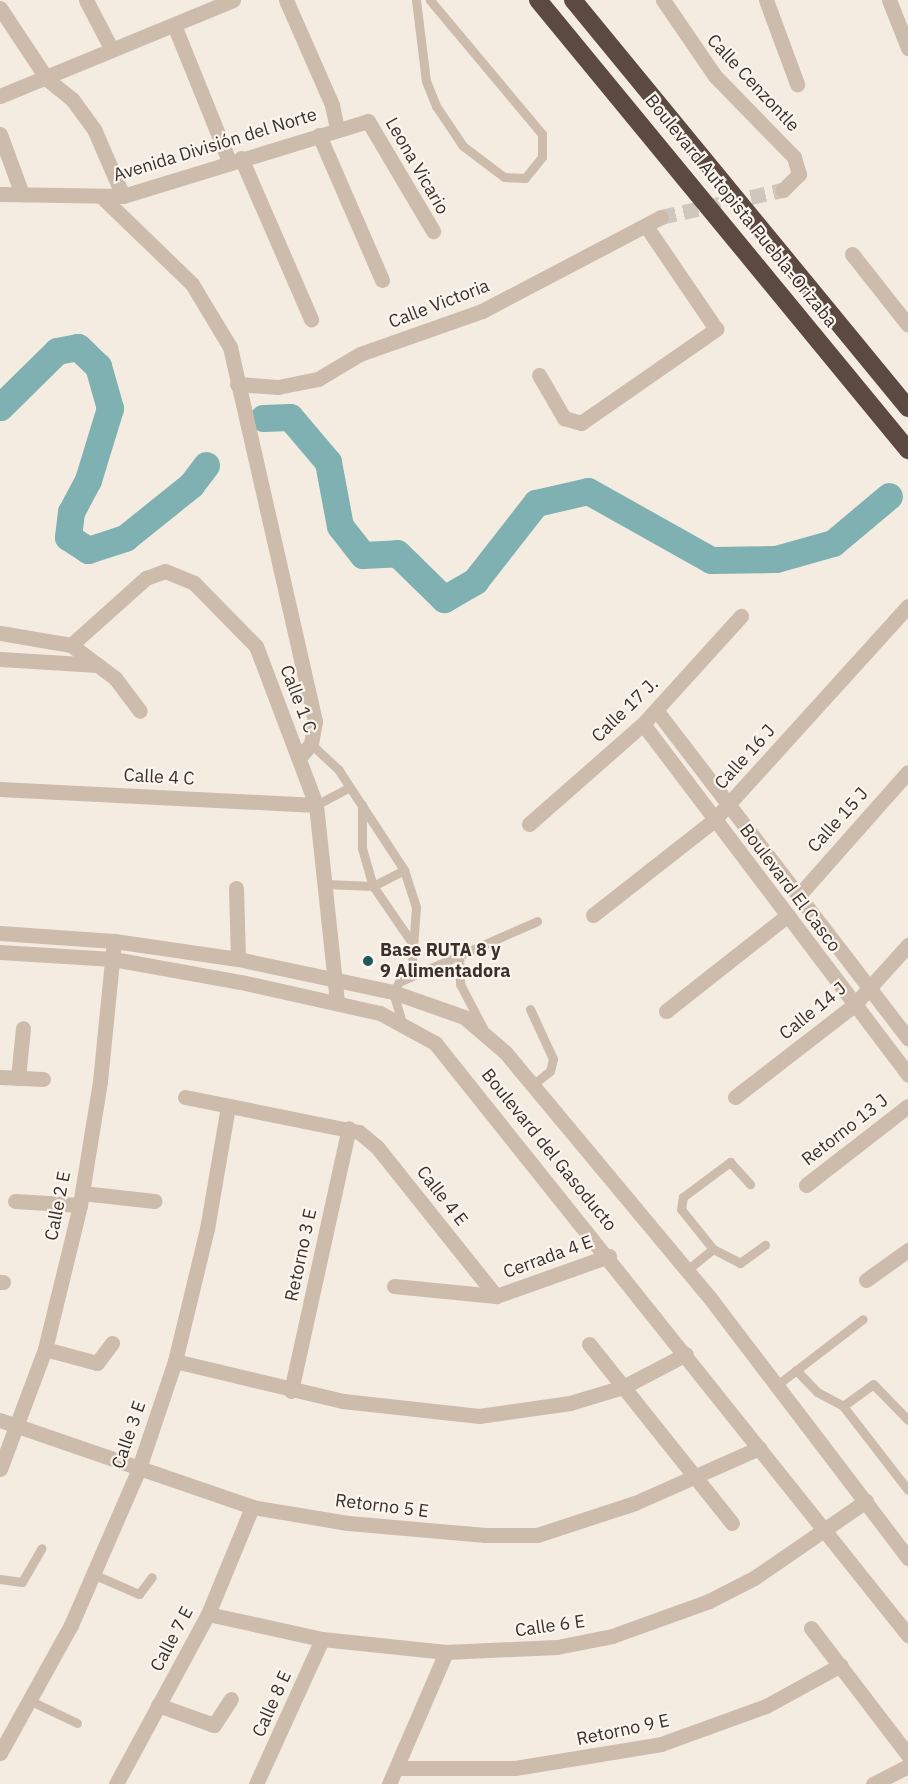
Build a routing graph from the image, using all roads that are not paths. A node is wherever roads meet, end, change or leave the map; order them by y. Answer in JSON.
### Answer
{"nodes":[{"id":1,"x":86,"y":0,"type":"edge"},
{"id":2,"x":233,"y":0,"type":"edge"},
{"id":3,"x":286,"y":0,"type":"edge"},
{"id":4,"x":416,"y":0,"type":"edge"},
{"id":5,"x":430,"y":0,"type":"edge"},
{"id":6,"x":538,"y":0,"type":"edge"},
{"id":7,"x":573,"y":0,"type":"edge"},
{"id":8,"x":663,"y":0,"type":"edge"},
{"id":9,"x":766,"y":0,"type":"edge"},
{"id":10,"x":889,"y":0,"type":"edge"},
{"id":11,"x":202,"y":6,"type":"edge"},
{"id":12,"x":0,"y":8,"type":"edge"},
{"id":13,"x":174,"y":25,"type":"junction"},
{"id":14,"x":908,"y":48,"type":"edge"},
{"id":15,"x":112,"y":50,"type":"junction"},
{"id":16,"x":0,"y":78,"type":"edge"},
{"id":17,"x":47,"y":79,"type":"junction"},
{"id":18,"x":797,"y":84,"type":"dead end"},
{"id":19,"x":4,"y":94,"type":"edge"},
{"id":20,"x":368,"y":122,"type":"joint"},
{"id":21,"x":337,"y":129,"type":"junction"},
{"id":22,"x":0,"y":134,"type":"edge"},
{"id":23,"x":319,"y":135,"type":"junction"},
{"id":24,"x":235,"y":160,"type":"junction"},
{"id":25,"x":783,"y":190,"type":"dead end"},
{"id":26,"x":0,"y":194,"type":"edge"},
{"id":27,"x":22,"y":194,"type":"junction"},
{"id":28,"x":123,"y":196,"type":"junction"},
{"id":29,"x":102,"y":197,"type":"junction"},
{"id":30,"x":661,"y":218,"type":"tunnel mouth"},
{"id":31,"x":646,"y":226,"type":"junction"},
{"id":32,"x":432,"y":231,"type":"dead end"},
{"id":33,"x":852,"y":254,"type":"dead end"},
{"id":34,"x":382,"y":280,"type":"dead end"},
{"id":35,"x":311,"y":319,"type":"dead end"},
{"id":36,"x":908,"y":325,"type":"edge"},
{"id":37,"x":539,"y":375,"type":"dead end"},
{"id":38,"x":237,"y":384,"type":"junction"},
{"id":39,"x":908,"y":408,"type":"edge"},
{"id":40,"x":908,"y":450,"type":"edge"},
{"id":41,"x":908,"y":606,"type":"edge"},
{"id":42,"x":741,"y":616,"type":"dead end"},
{"id":43,"x":0,"y":633,"type":"edge"},
{"id":44,"x":71,"y":645,"type":"junction"},
{"id":45,"x":0,"y":659,"type":"edge"},
{"id":46,"x":98,"y":665,"type":"junction"},
{"id":47,"x":656,"y":710,"type":"junction"},
{"id":48,"x":140,"y":711,"type":"dead end"},
{"id":49,"x":642,"y":724,"type":"junction"},
{"id":50,"x":311,"y":744,"type":"junction"},
{"id":51,"x":299,"y":758,"type":"junction"},
{"id":52,"x":908,"y":772,"type":"edge"},
{"id":53,"x":348,"y":788,"type":"junction"},
{"id":54,"x":0,"y":789,"type":"edge"},
{"id":55,"x":316,"y":805,"type":"junction"},
{"id":56,"x":362,"y":805,"type":"junction"},
{"id":57,"x":728,"y":805,"type":"junction"},
{"id":58,"x":714,"y":820,"type":"junction"},
{"id":59,"x":529,"y":824,"type":"dead end"},
{"id":60,"x":404,"y":870,"type":"junction"},
{"id":61,"x":326,"y":884,"type":"junction"},
{"id":62,"x":373,"y":886,"type":"junction"},
{"id":63,"x":236,"y":888,"type":"dead end"},
{"id":64,"x":799,"y":895,"type":"junction"},
{"id":65,"x":593,"y":915,"type":"dead end"},
{"id":66,"x":788,"y":915,"type":"junction"},
{"id":67,"x":537,"y":921,"type":"dead end"},
{"id":68,"x":0,"y":933,"type":"edge"},
{"id":69,"x":114,"y":941,"type":"junction"},
{"id":70,"x":908,"y":945,"type":"edge"},
{"id":71,"x":415,"y":947,"type":"junction"},
{"id":72,"x":0,"y":952,"type":"edge"},
{"id":73,"x":459,"y":952,"type":"junction"},
{"id":74,"x":113,"y":959,"type":"junction"},
{"id":75,"x":238,"y":959,"type":"junction"},
{"id":76,"x":411,"y":975,"type":"junction"},
{"id":77,"x":338,"y":980,"type":"junction"},
{"id":78,"x":869,"y":989,"type":"junction"},
{"id":79,"x":393,"y":992,"type":"junction"},
{"id":80,"x":337,"y":1003,"type":"junction"},
{"id":81,"x":854,"y":1005,"type":"junction"},
{"id":82,"x":530,"y":1009,"type":"dead end"},
{"id":83,"x":666,"y":1011,"type":"dead end"},
{"id":84,"x":402,"y":1023,"type":"junction"},
{"id":85,"x":23,"y":1028,"type":"dead end"},
{"id":86,"x":487,"y":1035,"type":"junction"},
{"id":87,"x":908,"y":1039,"type":"edge"},
{"id":88,"x":908,"y":1076,"type":"edge"},
{"id":89,"x":0,"y":1077,"type":"edge"},
{"id":90,"x":18,"y":1078,"type":"junction"},
{"id":91,"x":43,"y":1079,"type":"dead end"},
{"id":92,"x":533,"y":1085,"type":"junction"},
{"id":93,"x":185,"y":1097,"type":"dead end"},
{"id":94,"x":735,"y":1097,"type":"dead end"},
{"id":95,"x":228,"y":1106,"type":"junction"},
{"id":96,"x":908,"y":1106,"type":"edge"},
{"id":97,"x":349,"y":1128,"type":"junction"},
{"id":98,"x":750,"y":1184,"type":"dead end"},
{"id":99,"x":806,"y":1185,"type":"dead end"},
{"id":100,"x":81,"y":1199,"type":"junction"},
{"id":101,"x":15,"y":1201,"type":"dead end"},
{"id":102,"x":155,"y":1201,"type":"dead end"},
{"id":103,"x":765,"y":1245,"type":"dead end"},
{"id":104,"x":713,"y":1249,"type":"junction"},
{"id":105,"x":908,"y":1250,"type":"edge"},
{"id":106,"x":609,"y":1256,"type":"junction"},
{"id":107,"x":687,"y":1270,"type":"junction"},
{"id":108,"x":866,"y":1280,"type":"dead end"},
{"id":109,"x":394,"y":1286,"type":"dead end"},
{"id":110,"x":496,"y":1296,"type":"junction"},
{"id":111,"x":863,"y":1319,"type":"dead end"},
{"id":112,"x":112,"y":1343,"type":"dead end"},
{"id":113,"x":589,"y":1344,"type":"dead end"},
{"id":114,"x":45,"y":1349,"type":"junction"},
{"id":115,"x":686,"y":1353,"type":"junction"},
{"id":116,"x":175,"y":1361,"type":"junction"},
{"id":117,"x":796,"y":1371,"type":"junction"},
{"id":118,"x":777,"y":1385,"type":"junction"},
{"id":119,"x":623,"y":1387,"type":"junction"},
{"id":120,"x":291,"y":1391,"type":"junction"},
{"id":121,"x":843,"y":1406,"type":"junction"},
{"id":122,"x":0,"y":1420,"type":"edge"},
{"id":123,"x":908,"y":1420,"type":"edge"},
{"id":124,"x":19,"y":1427,"type":"junction"},
{"id":125,"x":759,"y":1448,"type":"junction"},
{"id":126,"x":0,"y":1469,"type":"edge"},
{"id":127,"x":138,"y":1471,"type":"junction"},
{"id":128,"x":696,"y":1478,"type":"junction"},
{"id":129,"x":908,"y":1490,"type":"edge"},
{"id":130,"x":866,"y":1501,"type":"junction"},
{"id":131,"x":252,"y":1507,"type":"junction"},
{"id":132,"x":732,"y":1523,"type":"dead end"},
{"id":133,"x":827,"y":1529,"type":"junction"},
{"id":134,"x":42,"y":1548,"type":"dead end"},
{"id":135,"x":908,"y":1558,"type":"edge"},
{"id":136,"x":95,"y":1575,"type":"junction"},
{"id":137,"x":152,"y":1577,"type":"dead end"},
{"id":138,"x":0,"y":1579,"type":"edge"},
{"id":139,"x":208,"y":1614,"type":"junction"},
{"id":140,"x":811,"y":1628,"type":"dead end"},
{"id":141,"x":908,"y":1635,"type":"edge"},
{"id":142,"x":322,"y":1639,"type":"junction"},
{"id":143,"x":446,"y":1652,"type":"junction"},
{"id":144,"x":841,"y":1665,"type":"junction"},
{"id":145,"x":231,"y":1700,"type":"dead end"},
{"id":146,"x":31,"y":1701,"type":"junction"},
{"id":147,"x":158,"y":1705,"type":"junction"},
{"id":148,"x":77,"y":1723,"type":"dead end"},
{"id":149,"x":0,"y":1753,"type":"edge"},
{"id":150,"x":908,"y":1755,"type":"edge"},
{"id":151,"x":908,"y":1766,"type":"edge"},
{"id":152,"x":397,"y":1768,"type":"junction"},
{"id":153,"x":116,"y":1784,"type":"edge"},
{"id":154,"x":255,"y":1784,"type":"edge"},
{"id":155,"x":389,"y":1784,"type":"edge"},
{"id":156,"x":873,"y":1784,"type":"edge"}],
"edges":[{"from":1,"to":15,"type":"street"},
{"from":2,"to":11,"type":"street"},
{"from":3,"to":21,"type":"street"},
{"from":4,"to":5,"type":"lane"},
{"from":6,"to":40,"type":"highway","name":"Boulevard Autopista Puebla-Orizaba"},
{"from":7,"to":39,"type":"highway","name":"Boulevard Autopista Puebla-Orizaba"},
{"from":8,"to":25,"type":"street","name":"Calle Cenzontle"},
{"from":9,"to":18,"type":"street"},
{"from":10,"to":14,"type":"street"},
{"from":11,"to":13,"type":"street"},
{"from":12,"to":17,"type":"street"},
{"from":13,"to":15,"type":"street"},
{"from":13,"to":24,"type":"street"},
{"from":15,"to":17,"type":"street"},
{"from":16,"to":19,"type":"street"},
{"from":17,"to":19,"type":"street"},
{"from":17,"to":28,"type":"street"},
{"from":20,"to":21,"type":"street","name":"Avenida División del Norte"},
{"from":20,"to":32,"type":"street","name":"Leona Vicario"},
{"from":21,"to":23,"type":"street","name":"Avenida División del Norte"},
{"from":22,"to":27,"type":"street"},
{"from":23,"to":24,"type":"street","name":"Avenida División del Norte"},
{"from":23,"to":34,"type":"street"},
{"from":24,"to":28,"type":"street","name":"Avenida División del Norte"},
{"from":24,"to":35,"type":"street"},
{"from":26,"to":27,"type":"street","name":"Avenida División del Norte"},
{"from":27,"to":29,"type":"street","name":"Avenida División del Norte"},
{"from":28,"to":29,"type":"street","name":"Avenida División del Norte"},
{"from":29,"to":38,"type":"street"},
{"from":30,"to":31,"type":"street","name":"Calle Victoria"},
{"from":31,"to":37,"type":"street"},
{"from":31,"to":38,"type":"street","name":"Calle Victoria"},
{"from":33,"to":36,"type":"street"},
{"from":38,"to":50,"type":"street"},
{"from":41,"to":57,"type":"street","name":"Calle 16 J"},
{"from":42,"to":47,"type":"street","name":"Calle 17 J."},
{"from":43,"to":44,"type":"street"},
{"from":44,"to":46,"type":"street"},
{"from":44,"to":51,"type":"street","name":"Calle 1 C"},
{"from":45,"to":46,"type":"street"},
{"from":46,"to":48,"type":"street"},
{"from":47,"to":49,"type":"street","name":"Calle 17 J."},
{"from":47,"to":57,"type":"street","name":"Boulevard El Casco"},
{"from":49,"to":58,"type":"street","name":"Boulevard El Casco"},
{"from":49,"to":59,"type":"street","name":"Calle 17 J."},
{"from":50,"to":51,"type":"street"},
{"from":50,"to":53,"type":"lane"},
{"from":51,"to":55,"type":"street","name":"Calle 1 C"},
{"from":52,"to":64,"type":"street","name":"Calle 15 J"},
{"from":53,"to":55,"type":"lane"},
{"from":53,"to":56,"type":"lane"},
{"from":54,"to":55,"type":"street","name":"Calle 4 C"},
{"from":55,"to":61,"type":"street","name":"Calle 1 C"},
{"from":56,"to":60,"type":"lane"},
{"from":56,"to":62,"type":"lane"},
{"from":57,"to":58,"type":"street","name":"Calle 16 J"},
{"from":57,"to":64,"type":"street","name":"Boulevard El Casco"},
{"from":58,"to":65,"type":"street","name":"Calle 16 J"},
{"from":58,"to":66,"type":"street","name":"Boulevard El Casco"},
{"from":60,"to":62,"type":"lane"},
{"from":60,"to":71,"type":"lane"},
{"from":61,"to":62,"type":"lane"},
{"from":61,"to":77,"type":"street","name":"Calle 1 C"},
{"from":62,"to":71,"type":"lane"},
{"from":63,"to":75,"type":"street"},
{"from":64,"to":78,"type":"street","name":"Boulevard El Casco"},
{"from":66,"to":81,"type":"street","name":"Boulevard El Casco"},
{"from":66,"to":83,"type":"street"},
{"from":67,"to":73,"type":"lane"},
{"from":68,"to":69,"type":"street","name":"Boulevard del Gasoducto"},
{"from":69,"to":74,"type":"street","name":"Calle 2 E"},
{"from":69,"to":75,"type":"street","name":"Boulevard del Gasoducto"},
{"from":70,"to":78,"type":"street","name":"Calle 14 J"},
{"from":71,"to":76,"type":"lane"},
{"from":72,"to":74,"type":"street","name":"Boulevard del Gasoducto"},
{"from":73,"to":76,"type":"lane"},
{"from":73,"to":86,"type":"lane"},
{"from":74,"to":80,"type":"street","name":"Boulevard del Gasoducto"},
{"from":74,"to":100,"type":"street","name":"Calle 2 E"},
{"from":75,"to":77,"type":"street","name":"Boulevard del Gasoducto"},
{"from":76,"to":79,"type":"lane"},
{"from":77,"to":79,"type":"street","name":"Boulevard del Gasoducto"},
{"from":77,"to":80,"type":"street","name":"Calle 1 C"},
{"from":78,"to":81,"type":"street","name":"Calle 14 J"},
{"from":78,"to":87,"type":"street","name":"Boulevard El Casco"},
{"from":79,"to":84,"type":"lane"},
{"from":79,"to":86,"type":"street","name":"Boulevard del Gasoducto"},
{"from":80,"to":84,"type":"street","name":"Boulevard del Gasoducto"},
{"from":81,"to":88,"type":"street","name":"Boulevard El Casco"},
{"from":81,"to":94,"type":"street","name":"Calle 14 J"},
{"from":82,"to":92,"type":"lane"},
{"from":84,"to":106,"type":"street","name":"Boulevard del Gasoducto"},
{"from":85,"to":90,"type":"street"},
{"from":86,"to":92,"type":"street","name":"Boulevard del Gasoducto"},
{"from":89,"to":90,"type":"street"},
{"from":90,"to":91,"type":"street"},
{"from":92,"to":107,"type":"street","name":"Boulevard del Gasoducto"},
{"from":93,"to":95,"type":"street"},
{"from":95,"to":97,"type":"street"},
{"from":95,"to":116,"type":"street","name":"Calle 3 E"},
{"from":96,"to":99,"type":"street","name":"Retorno 13 J"},
{"from":97,"to":110,"type":"street","name":"Calle 4 E"},
{"from":97,"to":120,"type":"street","name":"Retorno 3 E"},
{"from":98,"to":104,"type":"lane"},
{"from":100,"to":101,"type":"street"},
{"from":100,"to":102,"type":"street"},
{"from":100,"to":114,"type":"street","name":"Calle 2 E"},
{"from":103,"to":104,"type":"lane"},
{"from":104,"to":107,"type":"lane"},
{"from":105,"to":108,"type":"street"},
{"from":106,"to":110,"type":"street","name":"Cerrada 4 E"},
{"from":106,"to":115,"type":"street","name":"Boulevard del Gasoducto"},
{"from":107,"to":118,"type":"street","name":"Boulevard del Gasoducto"},
{"from":109,"to":110,"type":"street","name":"Cerrada 4 E"},
{"from":111,"to":117,"type":"lane"},
{"from":112,"to":114,"type":"street"},
{"from":113,"to":119,"type":"street"},
{"from":114,"to":124,"type":"street","name":"Calle 2 E"},
{"from":115,"to":119,"type":"street"},
{"from":115,"to":125,"type":"street","name":"Boulevard del Gasoducto"},
{"from":116,"to":120,"type":"street"},
{"from":116,"to":127,"type":"street","name":"Calle 3 E"},
{"from":117,"to":118,"type":"lane"},
{"from":117,"to":121,"type":"lane"},
{"from":118,"to":130,"type":"street","name":"Boulevard del Gasoducto"},
{"from":119,"to":120,"type":"street"},
{"from":119,"to":128,"type":"street"},
{"from":121,"to":123,"type":"lane"},
{"from":121,"to":129,"type":"lane"},
{"from":122,"to":124,"type":"street","name":"Retorno 5 E"},
{"from":124,"to":126,"type":"street","name":"Calle 2 E"},
{"from":124,"to":127,"type":"street","name":"Retorno 5 E"},
{"from":125,"to":128,"type":"street","name":"Retorno 5 E"},
{"from":125,"to":133,"type":"street","name":"Boulevard del Gasoducto"},
{"from":127,"to":131,"type":"street","name":"Retorno 5 E"},
{"from":127,"to":136,"type":"street","name":"Calle 3 E"},
{"from":128,"to":131,"type":"street","name":"Retorno 5 E"},
{"from":128,"to":132,"type":"street"},
{"from":130,"to":133,"type":"street","name":"Calle 6 E"},
{"from":130,"to":135,"type":"street","name":"Boulevard del Gasoducto"},
{"from":131,"to":139,"type":"street","name":"Calle 7 E"},
{"from":133,"to":141,"type":"street","name":"Boulevard del Gasoducto"},
{"from":133,"to":143,"type":"street","name":"Calle 6 E"},
{"from":134,"to":138,"type":"lane"},
{"from":136,"to":137,"type":"lane"},
{"from":136,"to":146,"type":"street","name":"Calle 3 E"},
{"from":139,"to":142,"type":"street","name":"Calle 6 E"},
{"from":139,"to":147,"type":"street","name":"Calle 7 E"},
{"from":140,"to":144,"type":"street"},
{"from":142,"to":143,"type":"street","name":"Calle 6 E"},
{"from":142,"to":154,"type":"street","name":"Calle 8 E"},
{"from":143,"to":152,"type":"street"},
{"from":144,"to":150,"type":"street"},
{"from":144,"to":152,"type":"street","name":"Retorno 9 E"},
{"from":145,"to":147,"type":"street"},
{"from":146,"to":148,"type":"lane"},
{"from":146,"to":149,"type":"street","name":"Calle 3 E"},
{"from":147,"to":153,"type":"street","name":"Calle 7 E"},
{"from":151,"to":156,"type":"street"},
{"from":152,"to":155,"type":"street"}]}
